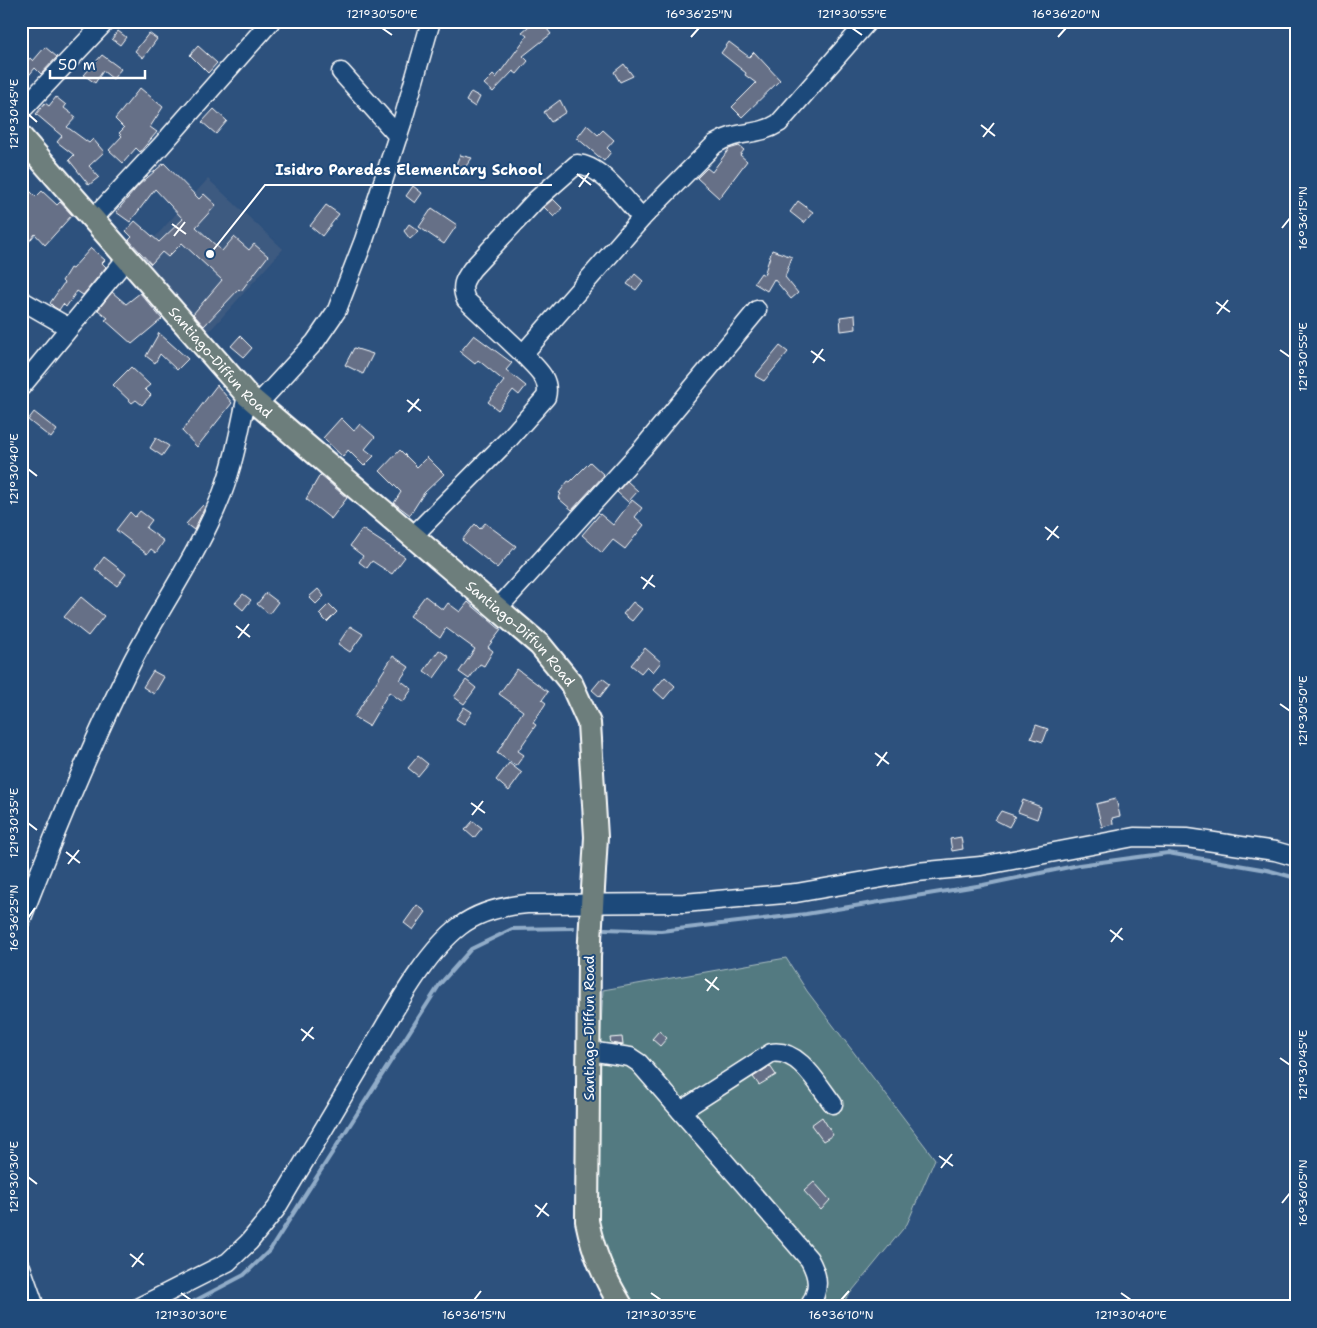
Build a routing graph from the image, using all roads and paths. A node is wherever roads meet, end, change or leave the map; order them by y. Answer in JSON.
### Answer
{"nodes":[{"id":1,"x":106,"y":21,"type":"edge"},
{"id":2,"x":271,"y":21,"type":"edge"},
{"id":3,"x":431,"y":21,"type":"edge"},
{"id":4,"x":868,"y":21,"type":"edge"},
{"id":5,"x":342,"y":72,"type":"dead end"},
{"id":6,"x":21,"y":111,"type":"edge"},
{"id":7,"x":398,"y":136,"type":"junction"},
{"id":8,"x":21,"y":137,"type":"edge"},
{"id":9,"x":642,"y":218,"type":"junction"},
{"id":10,"x":92,"y":220,"type":"junction"},
{"id":11,"x":127,"y":258,"type":"junction"},
{"id":12,"x":21,"y":300,"type":"edge"},
{"id":13,"x":757,"y":310,"type":"dead end"},
{"id":14,"x":68,"y":327,"type":"junction"},
{"id":15,"x":523,"y":354,"type":"junction"},
{"id":16,"x":21,"y":388,"type":"edge"},
{"id":17,"x":252,"y":400,"type":"junction"},
{"id":18,"x":413,"y":536,"type":"junction"},
{"id":19,"x":498,"y":608,"type":"junction"},
{"id":20,"x":1296,"y":857,"type":"edge"},
{"id":21,"x":593,"y":903,"type":"junction"},
{"id":22,"x":21,"y":920,"type":"edge"},
{"id":23,"x":589,"y":1051,"type":"junction"},
{"id":24,"x":833,"y":1104,"type":"dead end"},
{"id":25,"x":681,"y":1112,"type":"junction"},
{"id":26,"x":21,"y":1267,"type":"edge"},
{"id":27,"x":35,"y":1307,"type":"edge"},
{"id":28,"x":139,"y":1307,"type":"edge"},
{"id":29,"x":622,"y":1307,"type":"edge"},
{"id":30,"x":809,"y":1307,"type":"edge"}],
"edges":[{"from":1,"to":6,"type":"street"},
{"from":2,"to":10,"type":"street"},
{"from":3,"to":7,"type":"street"},
{"from":4,"to":9,"type":"street"},
{"from":5,"to":7,"type":"street"},
{"from":7,"to":17,"type":"street"},
{"from":8,"to":10,"type":"main road","name":"Santiago-Diffun Road"},
{"from":9,"to":15,"type":"street"},
{"from":9,"to":15,"type":"street"},
{"from":10,"to":11,"type":"main road","name":"Santiago-Diffun Road"},
{"from":11,"to":14,"type":"street"},
{"from":11,"to":17,"type":"main road","name":"Santiago-Diffun Road"},
{"from":12,"to":14,"type":"street"},
{"from":13,"to":19,"type":"street"},
{"from":14,"to":16,"type":"street"},
{"from":15,"to":18,"type":"street"},
{"from":17,"to":18,"type":"main road","name":"Santiago-Diffun Road"},
{"from":17,"to":22,"type":"street"},
{"from":18,"to":19,"type":"main road","name":"Santiago-Diffun Road"},
{"from":19,"to":21,"type":"main road","name":"Santiago-Diffun Road"},
{"from":20,"to":21,"type":"street"},
{"from":21,"to":23,"type":"main road","name":"Santiago-Diffun Road"},
{"from":21,"to":28,"type":"street"},
{"from":23,"to":25,"type":"street"},
{"from":23,"to":29,"type":"main road","name":"Santiago-Diffun Road"},
{"from":24,"to":25,"type":"street"},
{"from":25,"to":30,"type":"street"},
{"from":26,"to":27,"type":"street"}]}
